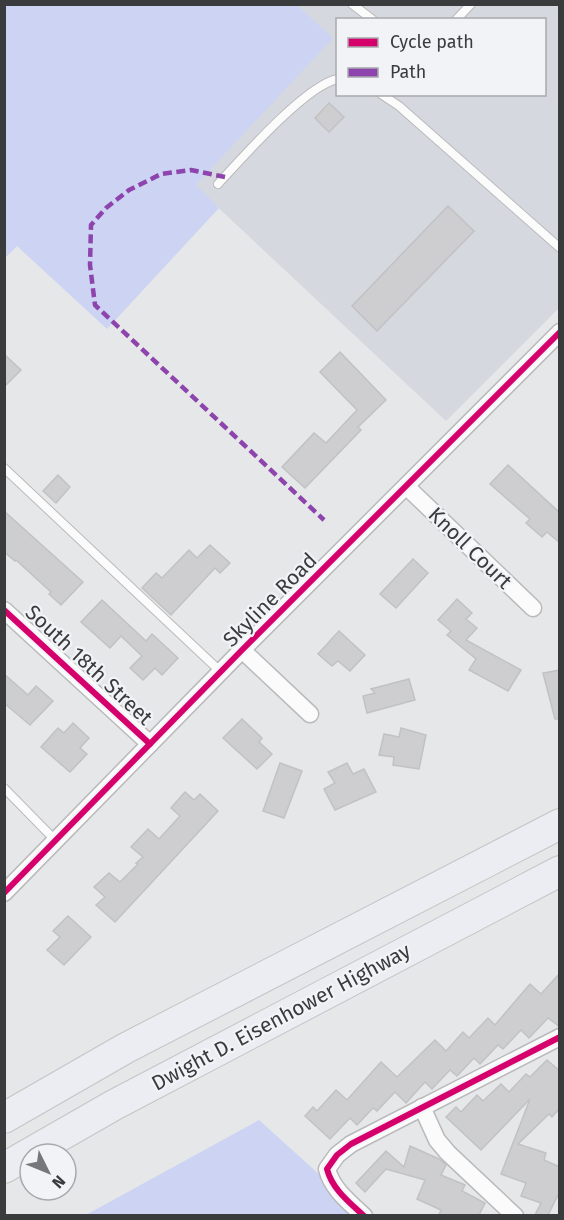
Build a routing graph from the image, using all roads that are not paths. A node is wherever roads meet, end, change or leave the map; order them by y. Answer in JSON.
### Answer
{"nodes":[{"id":1,"x":352,"y":4,"type":"edge"},
{"id":2,"x":471,"y":4,"type":"edge"},
{"id":3,"x":370,"y":18,"type":"edge"},
{"id":4,"x":458,"y":18,"type":"edge"},
{"id":5,"x":336,"y":80,"type":"edge"},
{"id":6,"x":384,"y":96,"type":"edge"},
{"id":7,"x":218,"y":184,"type":"dead end"},
{"id":8,"x":560,"y":248,"type":"edge"},
{"id":9,"x":560,"y":333,"type":"edge"},
{"id":10,"x":4,"y":468,"type":"edge"},
{"id":11,"x":407,"y":487,"type":"junction"},
{"id":12,"x":533,"y":608,"type":"dead end"},
{"id":13,"x":4,"y":610,"type":"edge"},
{"id":14,"x":242,"y":650,"type":"junction"},
{"id":15,"x":221,"y":672,"type":"junction"},
{"id":16,"x":310,"y":714,"type":"dead end"},
{"id":17,"x":150,"y":744,"type":"junction"},
{"id":18,"x":4,"y":788,"type":"edge"},
{"id":19,"x":560,"y":824,"type":"edge"},
{"id":20,"x":56,"y":840,"type":"junction"},
{"id":21,"x":560,"y":871,"type":"edge"},
{"id":22,"x":4,"y":893,"type":"edge"},
{"id":23,"x":560,"y":1037,"type":"edge"},
{"id":24,"x":422,"y":1107,"type":"junction"},
{"id":25,"x":4,"y":1118,"type":"edge"},
{"id":26,"x":4,"y":1168,"type":"edge"},
{"id":27,"x":364,"y":1215,"type":"edge"},
{"id":28,"x":515,"y":1215,"type":"edge"}],
"edges":[{"from":1,"to":3,"type":"lane"},
{"from":2,"to":4,"type":"lane"},
{"from":5,"to":7,"type":"lane"},
{"from":6,"to":8,"type":"lane"},
{"from":9,"to":11,"type":"street","name":"Skyline Road"},
{"from":10,"to":15,"type":"lane"},
{"from":11,"to":12,"type":"street","name":"Knoll Court"},
{"from":11,"to":14,"type":"street","name":"Skyline Road"},
{"from":13,"to":17,"type":"street","name":"South 18th Street"},
{"from":14,"to":15,"type":"street","name":"Skyline Road"},
{"from":14,"to":16,"type":"street"},
{"from":15,"to":17,"type":"street","name":"Skyline Road"},
{"from":17,"to":20,"type":"street","name":"Skyline Road"},
{"from":18,"to":20,"type":"lane"},
{"from":19,"to":25,"type":"highway","name":"Dwight D. Eisenhower Highway"},
{"from":20,"to":22,"type":"street","name":"Skyline Road"},
{"from":21,"to":26,"type":"highway","name":"Dwight D. Eisenhower Highway"},
{"from":23,"to":24,"type":"street"},
{"from":24,"to":27,"type":"street"},
{"from":24,"to":28,"type":"street"}]}
